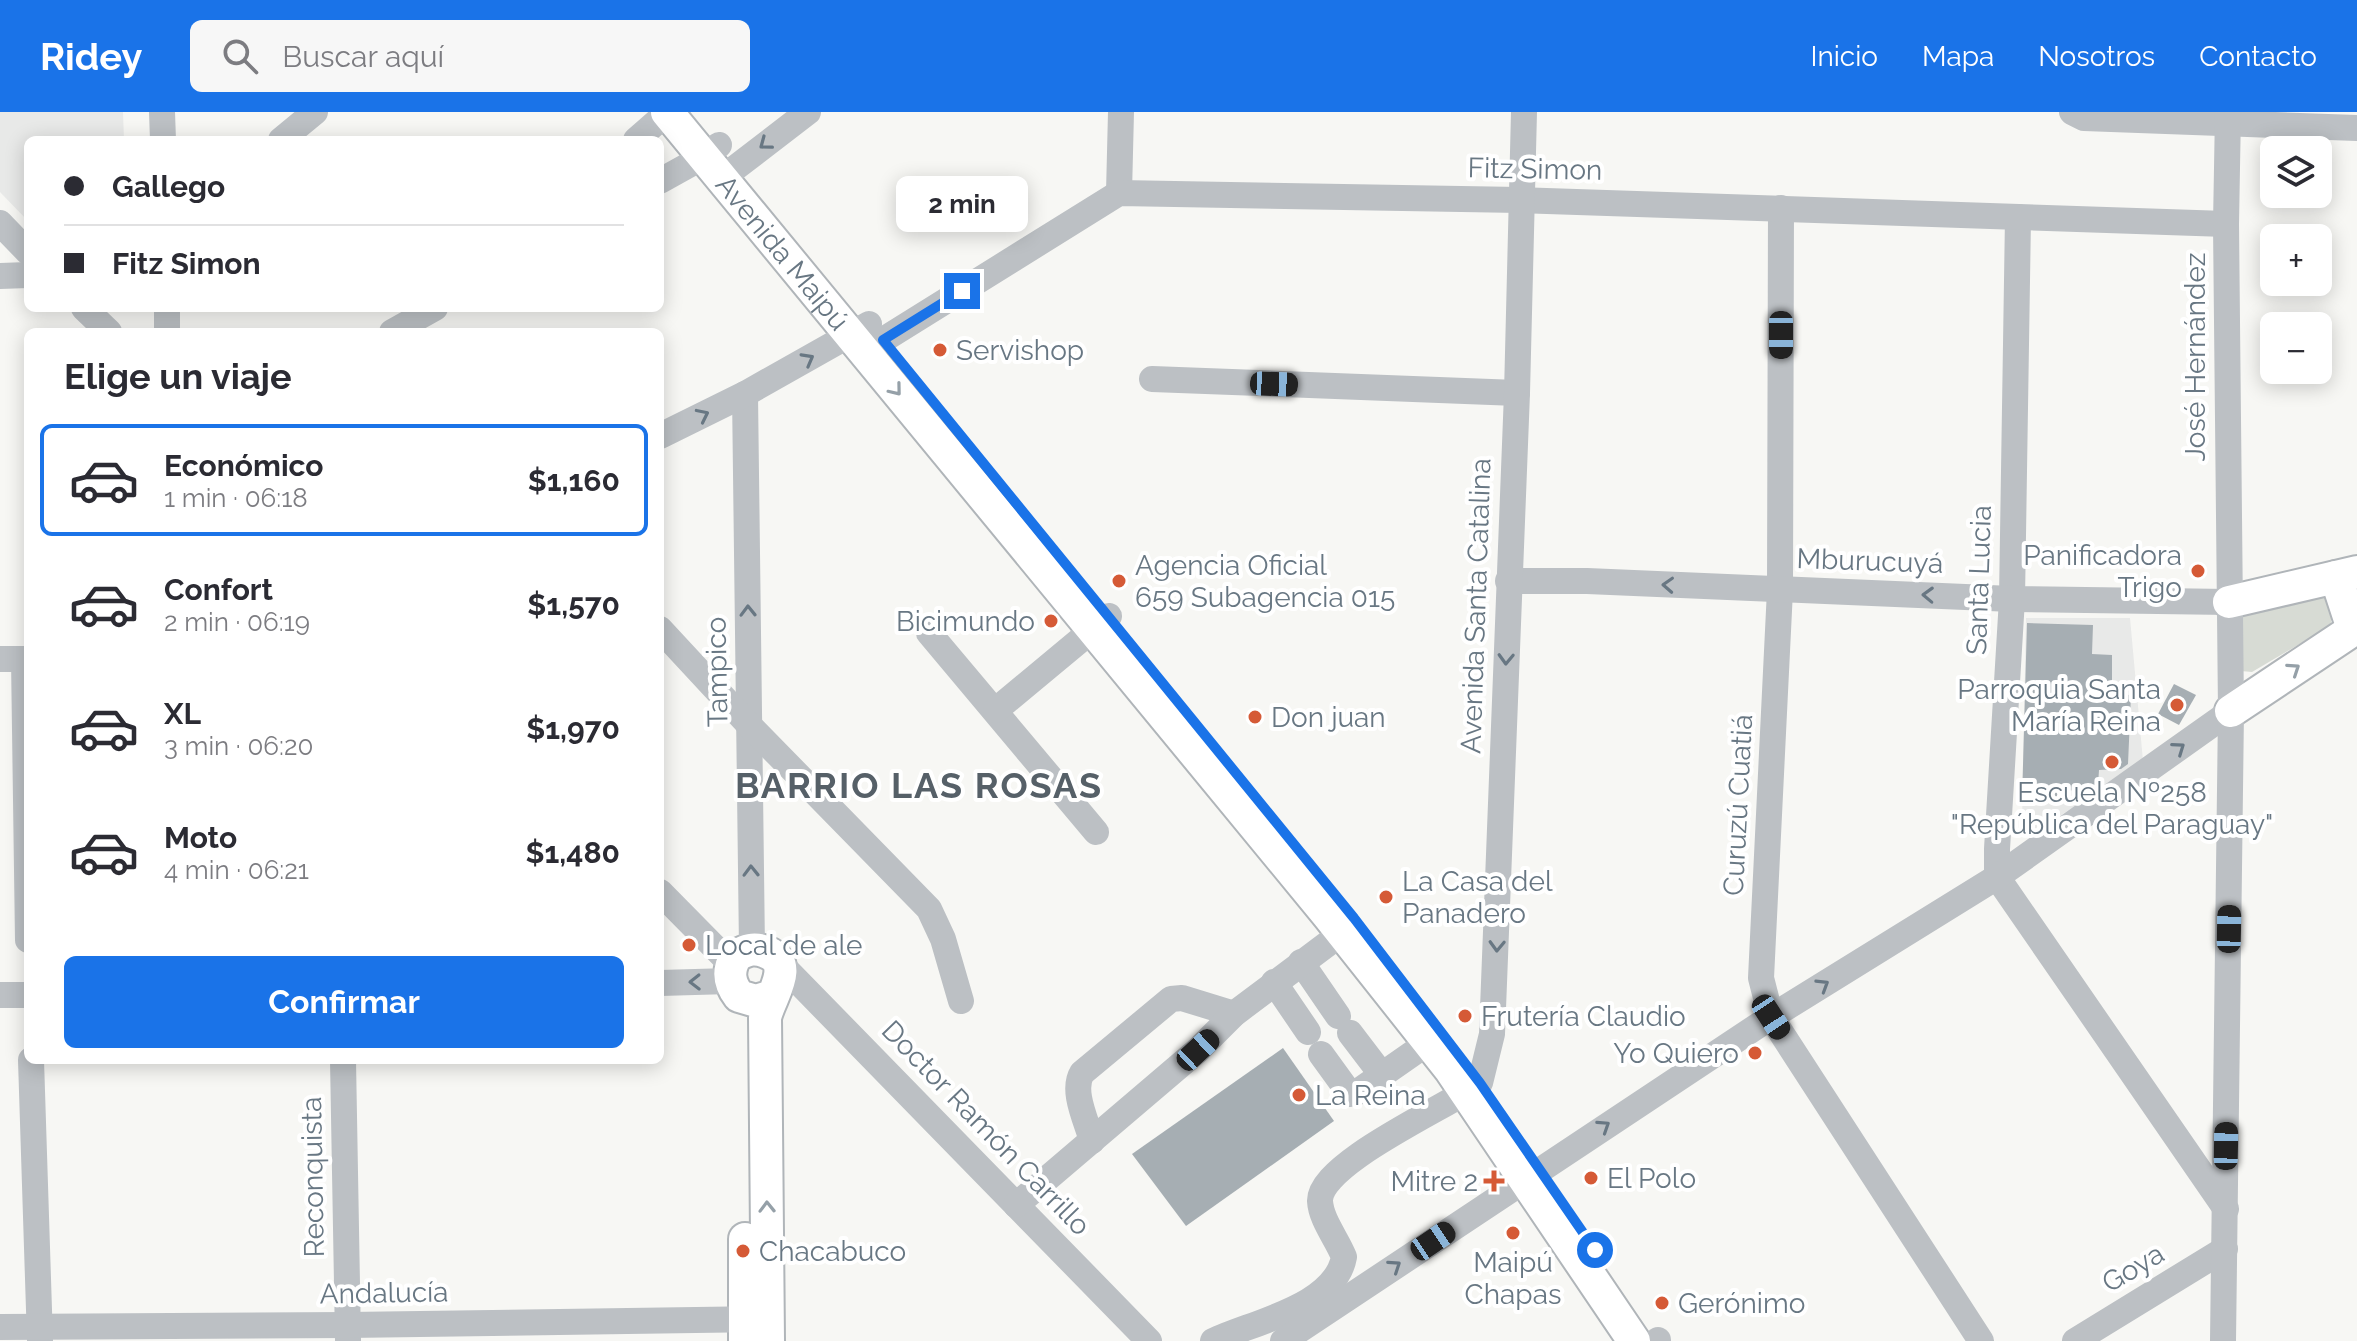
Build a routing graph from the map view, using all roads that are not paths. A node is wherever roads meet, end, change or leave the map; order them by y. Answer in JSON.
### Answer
{"nodes":[{"id":1,"x":162,"y":112,"type":"edge"},
{"id":2,"x":315,"y":112,"type":"edge"},
{"id":3,"x":668,"y":112,"type":"edge"},
{"id":4,"x":692,"y":112,"type":"edge"},
{"id":5,"x":808,"y":112,"type":"edge"},
{"id":6,"x":1121,"y":112,"type":"edge"},
{"id":7,"x":1524,"y":112,"type":"edge"},
{"id":8,"x":2072,"y":112,"type":"edge"},
{"id":9,"x":2228,"y":118,"type":"edge"},
{"id":10,"x":2357,"y":128,"type":"edge"},
{"id":11,"x":163,"y":136,"type":"edge"},
{"id":12,"x":286,"y":136,"type":"edge"},
{"id":13,"x":641,"y":136,"type":"edge"},
{"id":14,"x":720,"y":161,"type":"junction"},
{"id":15,"x":664,"y":180,"type":"edge"},
{"id":16,"x":1119,"y":193,"type":"junction"},
{"id":17,"x":1520,"y":200,"type":"junction"},
{"id":18,"x":1781,"y":208,"type":"junction"},
{"id":19,"x":2018,"y":217,"type":"junction"},
{"id":20,"x":0,"y":223,"type":"edge"},
{"id":21,"x":2226,"y":224,"type":"junction"},
{"id":22,"x":24,"y":248,"type":"edge"},
{"id":23,"x":24,"y":275,"type":"edge"},
{"id":24,"x":0,"y":276,"type":"edge"},
{"id":25,"x":88,"y":312,"type":"edge"},
{"id":26,"x":428,"y":312,"type":"edge"},
{"id":27,"x":105,"y":328,"type":"edge"},
{"id":28,"x":399,"y":328,"type":"edge"},
{"id":29,"x":868,"y":333,"type":"junction"},
{"id":30,"x":1152,"y":379,"type":"dead end"},
{"id":31,"x":1517,"y":393,"type":"junction"},
{"id":32,"x":745,"y":394,"type":"junction"},
{"id":33,"x":664,"y":434,"type":"edge"},
{"id":34,"x":2346,"y":574,"type":"edge"},
{"id":35,"x":1508,"y":581,"type":"junction"},
{"id":36,"x":1780,"y":590,"type":"junction"},
{"id":37,"x":2012,"y":599,"type":"junction"},
{"id":38,"x":2229,"y":602,"type":"junction"},
{"id":39,"x":1100,"y":623,"type":"junction"},
{"id":40,"x":2355,"y":628,"type":"edge"},
{"id":41,"x":664,"y":633,"type":"edge"},
{"id":42,"x":929,"y":633,"type":"dead end"},
{"id":43,"x":17,"y":659,"type":"edge"},
{"id":44,"x":996,"y":710,"type":"junction"},
{"id":45,"x":2231,"y":711,"type":"junction"},
{"id":46,"x":749,"y":725,"type":"junction"},
{"id":47,"x":1096,"y":832,"type":"dead end"},
{"id":48,"x":24,"y":838,"type":"edge"},
{"id":49,"x":1997,"y":877,"type":"junction"},
{"id":50,"x":664,"y":896,"type":"edge"},
{"id":51,"x":1342,"y":933,"type":"junction"},
{"id":52,"x":1301,"y":962,"type":"junction"},
{"id":53,"x":746,"y":970,"type":"junction"},
{"id":54,"x":664,"y":982,"type":"edge"},
{"id":55,"x":1274,"y":982,"type":"junction"},
{"id":56,"x":0,"y":995,"type":"edge"},
{"id":57,"x":24,"y":995,"type":"edge"},
{"id":58,"x":961,"y":1001,"type":"dead end"},
{"id":59,"x":1234,"y":1014,"type":"junction"},
{"id":60,"x":1771,"y":1017,"type":"junction"},
{"id":61,"x":1429,"y":1042,"type":"junction"},
{"id":62,"x":31,"y":1064,"type":"edge"},
{"id":63,"x":343,"y":1064,"type":"edge"},
{"id":64,"x":1382,"y":1075,"type":"junction"},
{"id":65,"x":1473,"y":1088,"type":"junction"},
{"id":66,"x":1092,"y":1141,"type":"junction"},
{"id":67,"x":1532,"y":1174,"type":"junction"},
{"id":68,"x":1016,"y":1205,"type":"junction"},
{"id":69,"x":2226,"y":1209,"type":"junction"},
{"id":70,"x":2225,"y":1249,"type":"junction"},
{"id":71,"x":1344,"y":1257,"type":"junction"},
{"id":72,"x":1364,"y":1287,"type":"junction"},
{"id":73,"x":0,"y":1327,"type":"edge"},
{"id":74,"x":757,"y":1330,"type":"edge"},
{"id":75,"x":40,"y":1333,"type":"edge"},
{"id":76,"x":184,"y":1333,"type":"edge"},
{"id":77,"x":348,"y":1333,"type":"edge"},
{"id":78,"x":1149,"y":1341,"type":"edge"},
{"id":79,"x":1213,"y":1341,"type":"edge"},
{"id":80,"x":1283,"y":1341,"type":"edge"},
{"id":81,"x":1634,"y":1341,"type":"edge"},
{"id":82,"x":1658,"y":1341,"type":"edge"},
{"id":83,"x":1981,"y":1341,"type":"edge"},
{"id":84,"x":2075,"y":1341,"type":"edge"},
{"id":85,"x":2223,"y":1341,"type":"edge"}],
"edges":[{"from":1,"to":11,"type":"street"},
{"from":2,"to":12,"type":"street"},
{"from":3,"to":13,"type":"street"},
{"from":3,"to":14,"type":"main road","name":"Avenida Maipú"},
{"from":4,"to":14,"type":"main road","name":"Avenida Maipú"},
{"from":5,"to":14,"type":"street","one_way":true},
{"from":6,"to":16,"type":"street"},
{"from":7,"to":17,"type":"street","name":"Avenida Santa Catalina"},
{"from":8,"to":9,"type":"street"},
{"from":9,"to":10,"type":"street"},
{"from":9,"to":21,"type":"street","name":"José Hernández"},
{"from":14,"to":15,"type":"street"},
{"from":14,"to":29,"type":"main road","name":"Avenida Maipú"},
{"from":16,"to":17,"type":"street","name":"Fitz Simon"},
{"from":16,"to":29,"type":"street"},
{"from":17,"to":18,"type":"street","name":"Fitz Simon"},
{"from":17,"to":31,"type":"street","name":"Avenida Santa Catalina"},
{"from":18,"to":19,"type":"street","name":"Fitz Simon"},
{"from":18,"to":36,"type":"street","name":"Curuzú Cuatiá"},
{"from":19,"to":21,"type":"street","name":"Fitz Simon"},
{"from":19,"to":37,"type":"street","name":"Santa Lucia"},
{"from":20,"to":22,"type":"street"},
{"from":21,"to":38,"type":"street","name":"José Hernández"},
{"from":23,"to":24,"type":"street"},
{"from":25,"to":27,"type":"street"},
{"from":26,"to":28,"type":"street"},
{"from":32,"to":29,"type":"street","one_way":true},
{"from":29,"to":39,"type":"main road","name":"Avenida Maipú"},
{"from":30,"to":31,"type":"street"},
{"from":31,"to":35,"type":"street","name":"Avenida Santa Catalina"},
{"from":33,"to":32,"type":"street","one_way":true},
{"from":46,"to":32,"type":"street","name":"Tampico","one_way":true},
{"from":34,"to":38,"type":"main road"},
{"from":34,"to":40,"type":"main road"},
{"from":36,"to":35,"type":"street","name":"Mburucuyá","one_way":true},
{"from":35,"to":65,"type":"street","name":"Avenida Santa Catalina","one_way":true},
{"from":37,"to":36,"type":"street","name":"Mburucuyá","one_way":true},
{"from":36,"to":60,"type":"street","name":"Curuzú Cuatiá"},
{"from":37,"to":38,"type":"street","name":"Mburucuyá"},
{"from":37,"to":49,"type":"street","name":"Santa Lucia"},
{"from":38,"to":45,"type":"street","name":"José Hernández"},
{"from":39,"to":44,"type":"street"},
{"from":39,"to":51,"type":"main road","name":"Avenida Maipú"},
{"from":39,"to":65,"type":"main road","name":"Avenida Maipú"},
{"from":45,"to":40,"type":"main road","one_way":true},
{"from":41,"to":46,"type":"street"},
{"from":42,"to":44,"type":"street"},
{"from":43,"to":48,"type":"street"},
{"from":44,"to":47,"type":"street"},
{"from":49,"to":45,"type":"street","one_way":true},
{"from":45,"to":69,"type":"street"},
{"from":53,"to":46,"type":"street","name":"Tampico","one_way":true},
{"from":46,"to":58,"type":"street"},
{"from":60,"to":49,"type":"street","one_way":true},
{"from":49,"to":69,"type":"street"},
{"from":50,"to":53,"type":"street","name":"Doctor Ramón Carrillo"},
{"from":51,"to":52,"type":"street"},
{"from":51,"to":61,"type":"main road","name":"Avenida Maipú"},
{"from":52,"to":55,"type":"street"},
{"from":52,"to":64,"type":"street"},
{"from":53,"to":54,"type":"street","one_way":true},
{"from":53,"to":68,"type":"street","name":"Doctor Ramón Carrillo"},
{"from":53,"to":74,"type":"main road"},
{"from":74,"to":53,"type":"main road","one_way":true},
{"from":55,"to":59,"type":"street"},
{"from":55,"to":64,"type":"street"},
{"from":56,"to":57,"type":"street"},
{"from":59,"to":66,"type":"street"},
{"from":59,"to":66,"type":"street"},
{"from":67,"to":60,"type":"street","one_way":true},
{"from":60,"to":83,"type":"street","name":"Curuzú Cuatiá"},
{"from":61,"to":64,"type":"street"},
{"from":61,"to":65,"type":"main road","name":"Avenida Maipú"},
{"from":62,"to":75,"type":"street"},
{"from":63,"to":77,"type":"street","name":"Reconquista"},
{"from":65,"to":67,"type":"main road","name":"Avenida Maipú"},
{"from":65,"to":71,"type":"street"},
{"from":66,"to":68,"type":"street"},
{"from":72,"to":67,"type":"street","one_way":true},
{"from":67,"to":81,"type":"main road","name":"Avenida Maipú"},
{"from":67,"to":82,"type":"main road","name":"Avenida Maipú"},
{"from":68,"to":78,"type":"street","name":"Doctor Ramón Carrillo"},
{"from":69,"to":70,"type":"street"},
{"from":70,"to":84,"type":"street","name":"Goya"},
{"from":70,"to":85,"type":"street"},
{"from":71,"to":72,"type":"street"},
{"from":71,"to":79,"type":"street"},
{"from":72,"to":80,"type":"street"},
{"from":73,"to":75,"type":"street","name":"Andalucía"},
{"from":74,"to":77,"type":"street","name":"Andalucía"},
{"from":75,"to":76,"type":"street","name":"Andalucía"},
{"from":76,"to":77,"type":"street","name":"Andalucía"}]}
